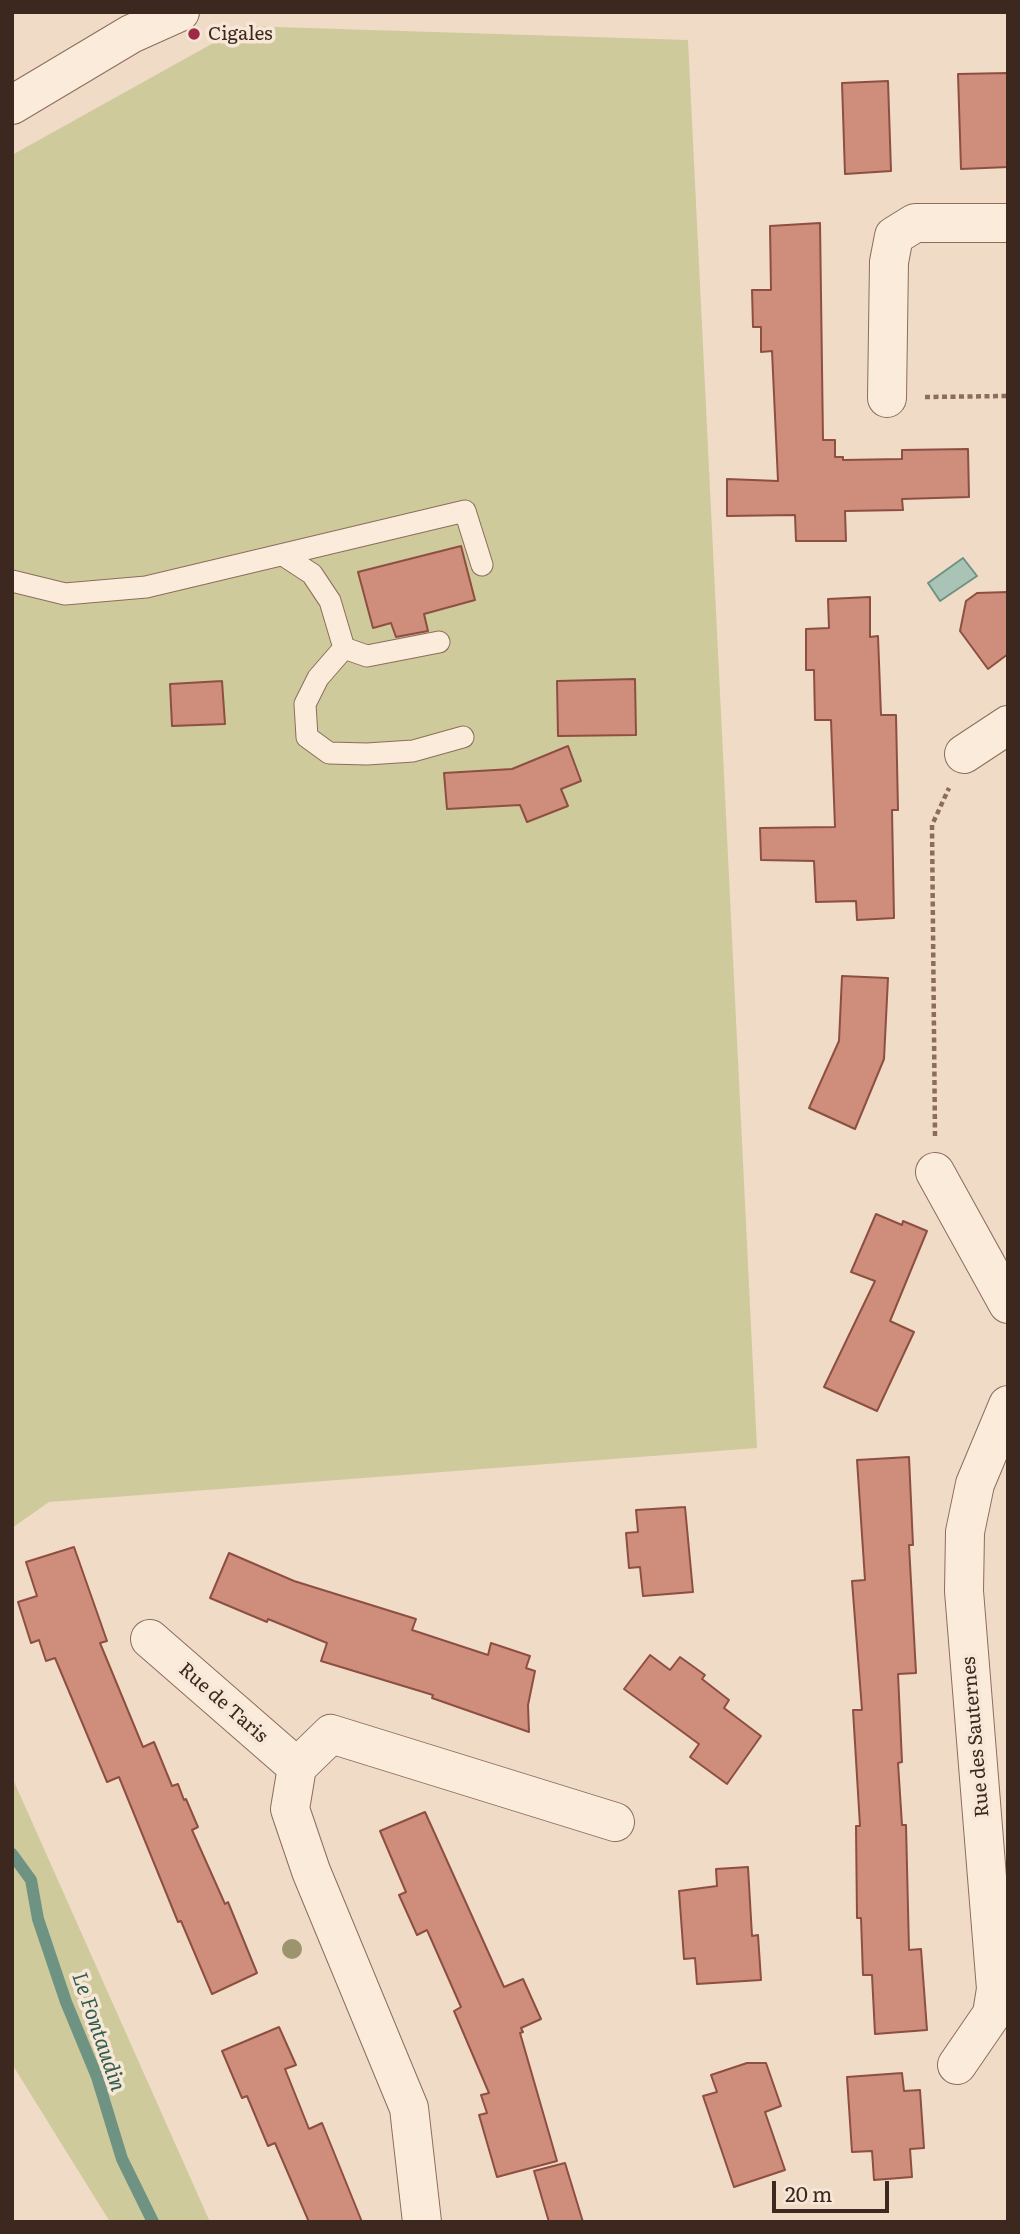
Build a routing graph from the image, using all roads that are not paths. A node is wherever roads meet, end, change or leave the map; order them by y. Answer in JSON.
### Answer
{"nodes":[{"id":1,"x":180,"y":12,"type":"edge"},
{"id":2,"x":12,"y":105,"type":"edge"},
{"id":3,"x":1008,"y":223,"type":"edge"},
{"id":4,"x":887,"y":398,"type":"road end"},
{"id":5,"x":283,"y":555,"type":"junction"},
{"id":6,"x":482,"y":565,"type":"dead end"},
{"id":7,"x":12,"y":581,"type":"edge"},
{"id":8,"x":439,"y":642,"type":"dead end"},
{"id":9,"x":344,"y":648,"type":"junction"},
{"id":10,"x":1008,"y":725,"type":"edge"},
{"id":11,"x":463,"y":737,"type":"dead end"},
{"id":12,"x":964,"y":754,"type":"road end"},
{"id":13,"x":935,"y":1171,"type":"road end"},
{"id":14,"x":1008,"y":1304,"type":"edge"},
{"id":15,"x":1008,"y":1405,"type":"edge"},
{"id":16,"x":150,"y":1639,"type":"dead end"},
{"id":17,"x":297,"y":1767,"type":"junction"},
{"id":18,"x":615,"y":1822,"type":"dead end"},
{"id":19,"x":1002,"y":1988,"type":"edge"},
{"id":20,"x":957,"y":2065,"type":"dead end"},
{"id":21,"x":422,"y":2222,"type":"edge"}],
"edges":[{"from":1,"to":2,"type":"street"},
{"from":3,"to":4,"type":"street"},
{"from":5,"to":6,"type":"lane"},
{"from":5,"to":7,"type":"lane"},
{"from":5,"to":9,"type":"lane"},
{"from":8,"to":9,"type":"lane"},
{"from":9,"to":11,"type":"lane"},
{"from":10,"to":12,"type":"street"},
{"from":13,"to":14,"type":"street"},
{"from":15,"to":19,"type":"street","name":"Rue des Sauternes"},
{"from":16,"to":17,"type":"street","name":"Rue de Taris"},
{"from":17,"to":18,"type":"street"},
{"from":17,"to":21,"type":"street"},
{"from":19,"to":20,"type":"street","name":"Rue des Sauternes"}]}
